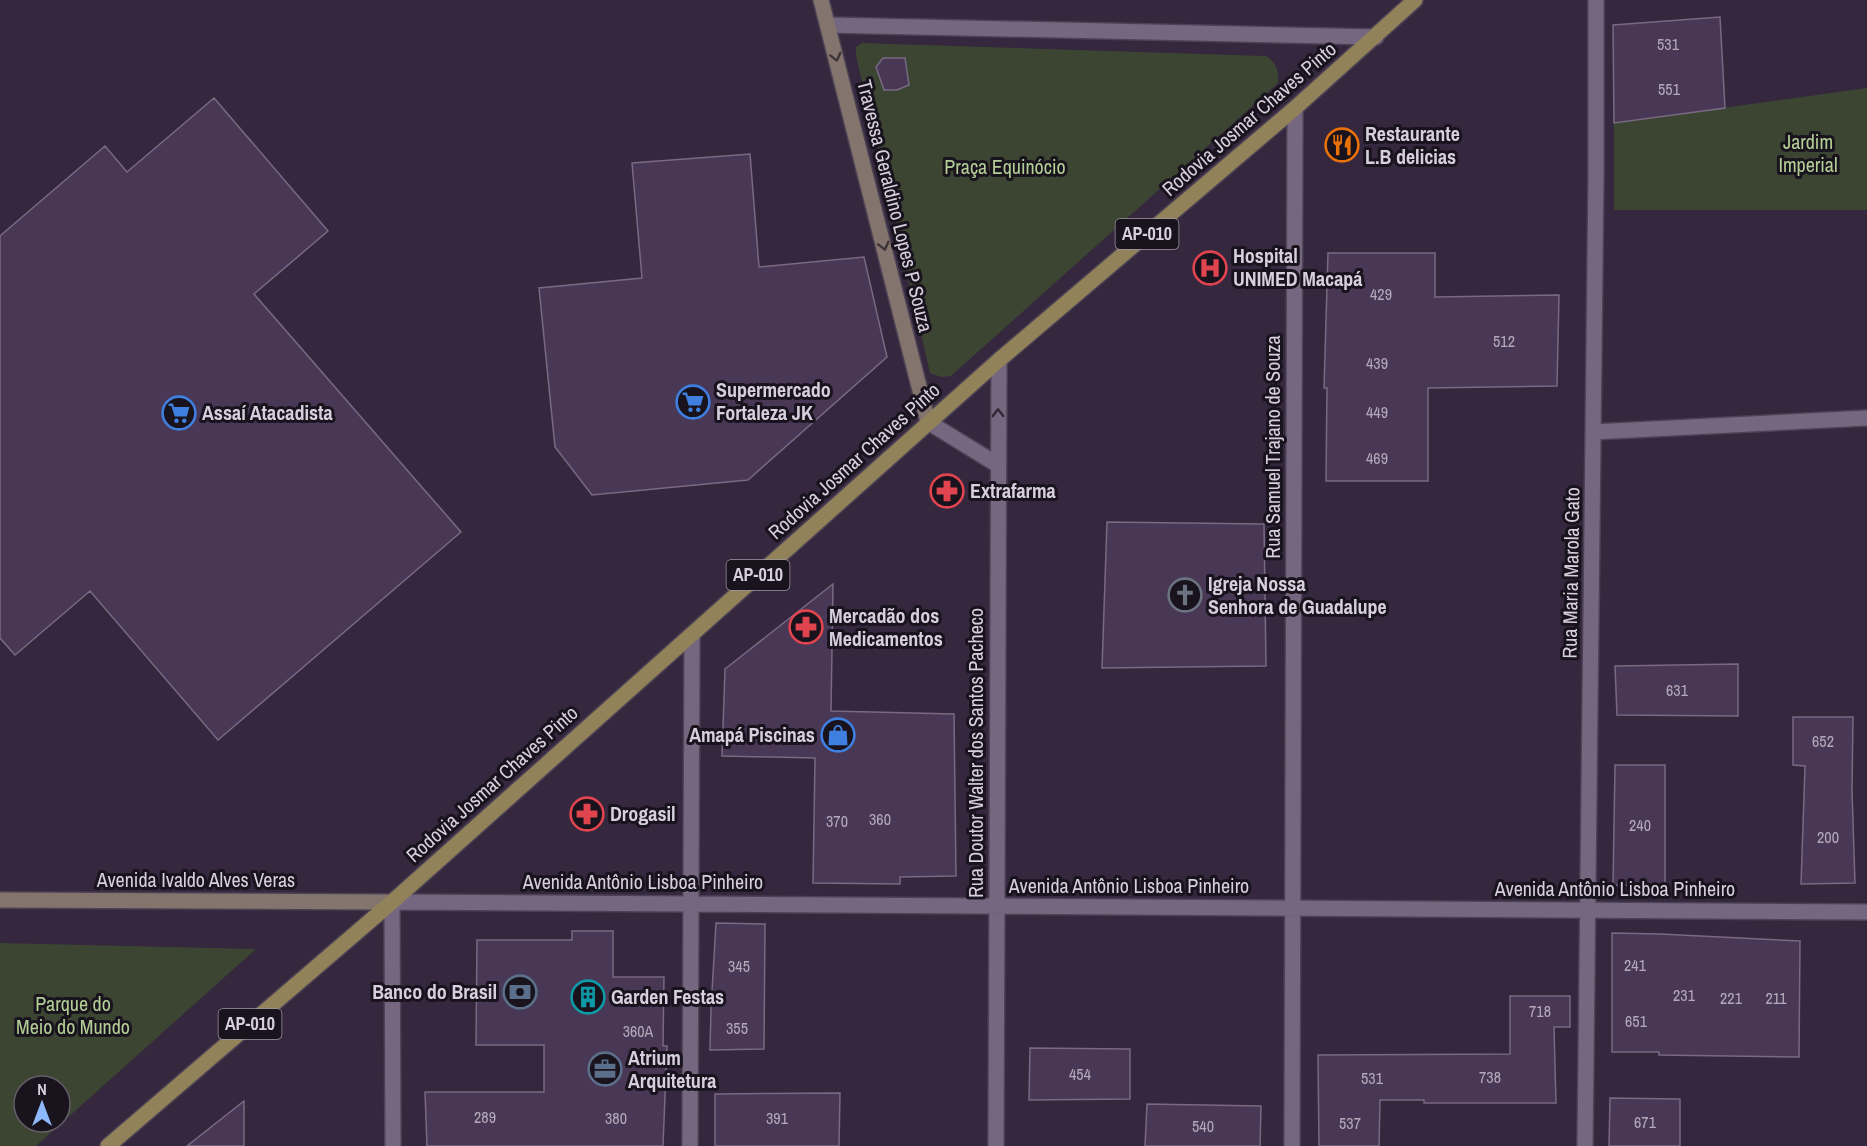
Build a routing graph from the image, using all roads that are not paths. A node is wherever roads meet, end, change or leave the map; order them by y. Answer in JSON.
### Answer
{"nodes":[{"id":1,"x":821,"y":0,"type":"edge"},
{"id":2,"x":1415,"y":0,"type":"edge"},
{"id":3,"x":1596,"y":0,"type":"edge"},
{"id":4,"x":828,"y":26,"type":"junction"},
{"id":5,"x":1376,"y":37,"type":"junction"},
{"id":6,"x":1295,"y":108,"type":"junction"},
{"id":7,"x":999,"y":360,"type":"junction"},
{"id":8,"x":1867,"y":418,"type":"edge"},
{"id":9,"x":928,"y":422,"type":"junction"},
{"id":10,"x":1593,"y":432,"type":"junction"},
{"id":11,"x":998,"y":465,"type":"junction"},
{"id":12,"x":692,"y":635,"type":"junction"},
{"id":13,"x":0,"y":900,"type":"edge"},
{"id":14,"x":392,"y":902,"type":"junction"},
{"id":15,"x":691,"y":903,"type":"junction"},
{"id":16,"x":996,"y":906,"type":"junction"},
{"id":17,"x":1293,"y":908,"type":"junction"},
{"id":18,"x":1588,"y":910,"type":"junction"},
{"id":19,"x":1867,"y":912,"type":"edge"},
{"id":20,"x":108,"y":1146,"type":"edge"},
{"id":21,"x":393,"y":1146,"type":"edge"},
{"id":22,"x":690,"y":1146,"type":"edge"},
{"id":23,"x":996,"y":1146,"type":"edge"},
{"id":24,"x":1292,"y":1146,"type":"edge"},
{"id":25,"x":1585,"y":1146,"type":"edge"}],
"edges":[{"from":1,"to":4,"type":"main road","name":"Travessa Geraldino Lopes P Souza"},
{"from":2,"to":5,"type":"main road","name":"Rodovia Josmar Chaves Pinto","number":"AP-010"},
{"from":3,"to":10,"type":"street","name":"Rua Maria Marola Gato"},
{"from":4,"to":5,"type":"street"},
{"from":4,"to":9,"type":"main road","name":"Travessa Geraldino Lopes P Souza","one_way":true},
{"from":5,"to":6,"type":"main road","name":"Rodovia Josmar Chaves Pinto","number":"AP-010"},
{"from":6,"to":7,"type":"main road","name":"Rodovia Josmar Chaves Pinto","number":"AP-010"},
{"from":6,"to":17,"type":"street","name":"Rua Samuel Trajano de Souza"},
{"from":7,"to":9,"type":"main road","name":"Rodovia Josmar Chaves Pinto","number":"AP-010"},
{"from":11,"to":7,"type":"street","name":"Rua Doutor Walter dos Santos Pacheco","one_way":true},
{"from":8,"to":10,"type":"street"},
{"from":9,"to":11,"type":"street"},
{"from":9,"to":12,"type":"main road","name":"Rodovia Josmar Chaves Pinto","number":"AP-010"},
{"from":10,"to":18,"type":"street","name":"Rua Maria Marola Gato"},
{"from":11,"to":16,"type":"street","name":"Rua Doutor Walter dos Santos Pacheco"},
{"from":12,"to":14,"type":"main road","name":"Rodovia Josmar Chaves Pinto","number":"AP-010"},
{"from":12,"to":15,"type":"street"},
{"from":13,"to":14,"type":"main road","name":"Avenida Ivaldo Alves Veras"},
{"from":14,"to":15,"type":"street","name":"Avenida Antônio Lisboa Pinheiro"},
{"from":14,"to":20,"type":"main road","name":"Rodovia Josmar Chaves Pinto","number":"AP-010"},
{"from":14,"to":21,"type":"street"},
{"from":15,"to":16,"type":"street","name":"Avenida Antônio Lisboa Pinheiro"},
{"from":15,"to":22,"type":"street"},
{"from":16,"to":17,"type":"street","name":"Avenida Antônio Lisboa Pinheiro"},
{"from":16,"to":23,"type":"street","name":"Rua Doutor Walter dos Santos Pacheco"},
{"from":17,"to":18,"type":"street","name":"Avenida Antônio Lisboa Pinheiro"},
{"from":17,"to":24,"type":"street","name":"Rua Samuel Trajano de Souza"},
{"from":18,"to":19,"type":"street","name":"Avenida Antônio Lisboa Pinheiro"},
{"from":18,"to":25,"type":"street","name":"Rua Maria Marola Gato"}]}
